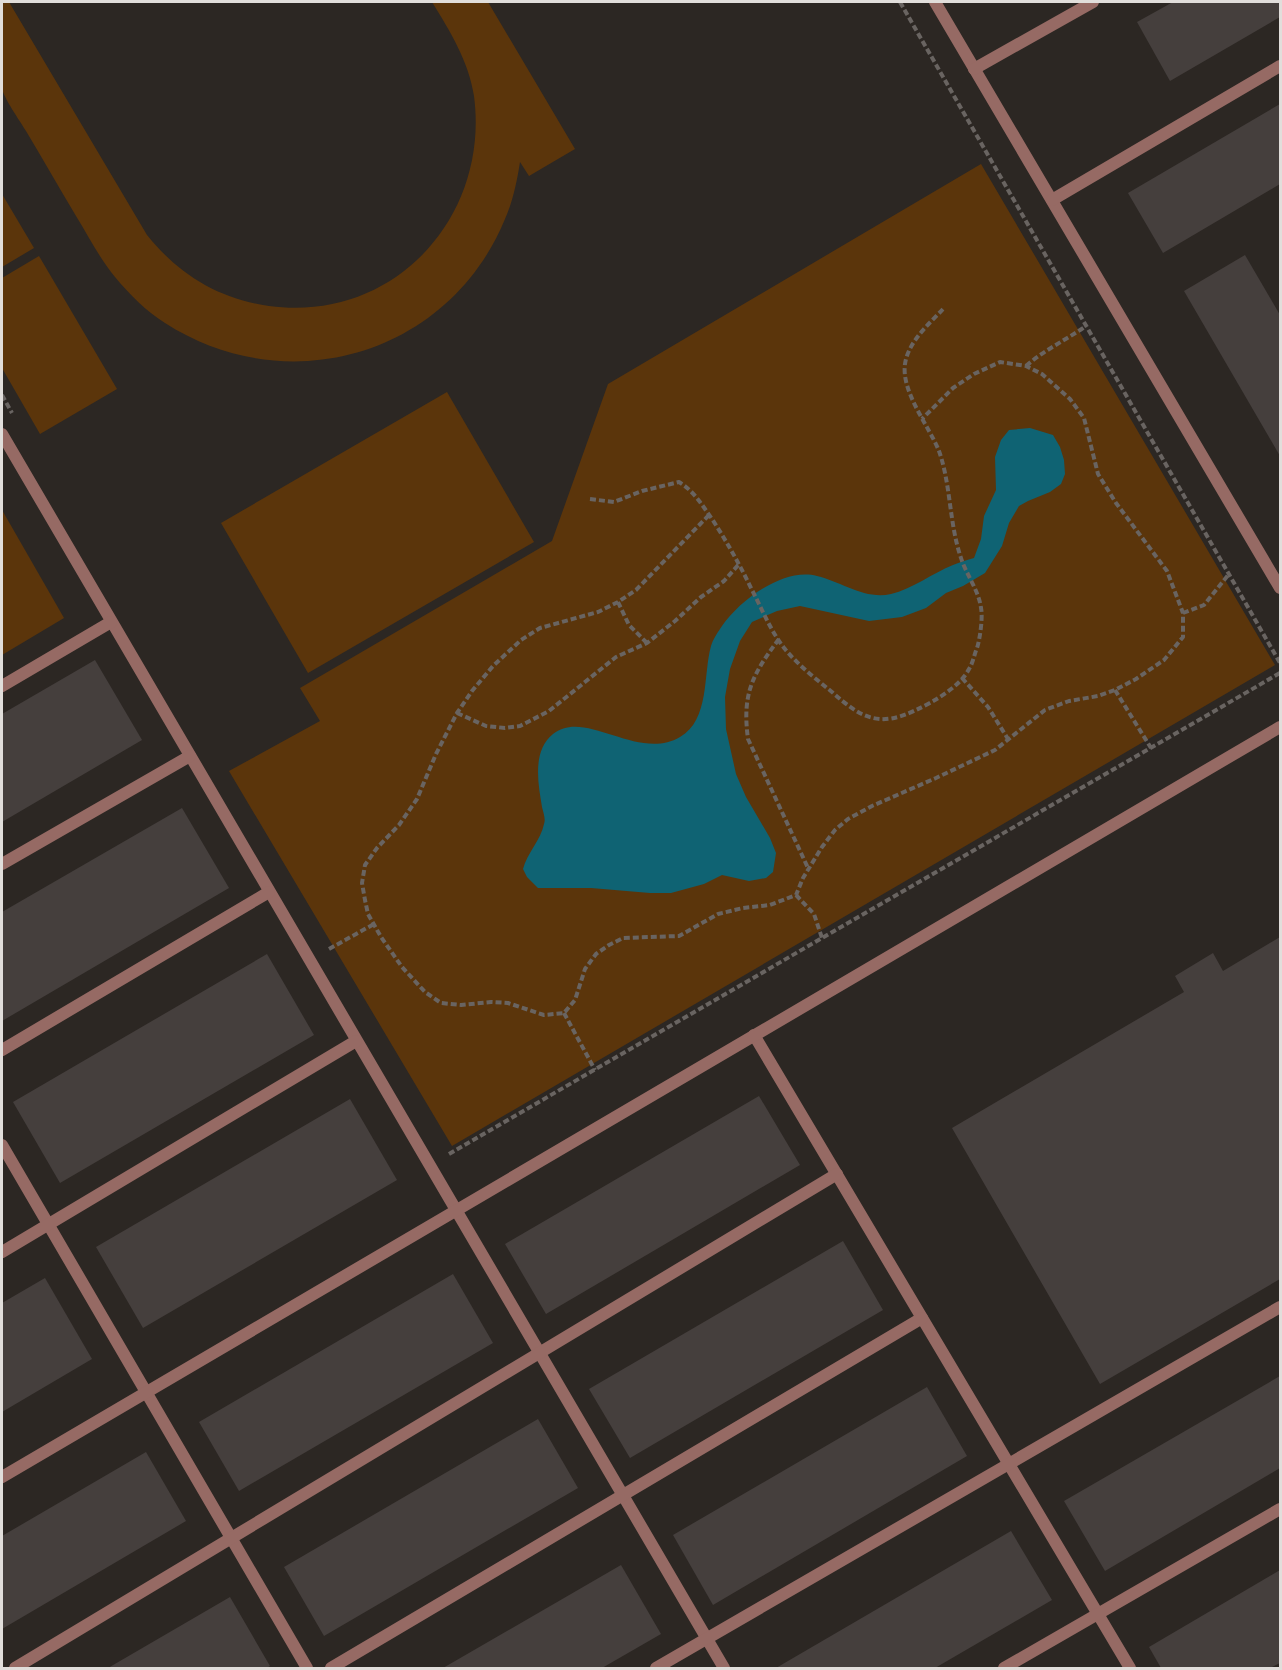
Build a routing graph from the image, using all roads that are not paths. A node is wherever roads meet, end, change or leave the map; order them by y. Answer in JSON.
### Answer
{"nodes":[{"id":1,"x":935,"y":2,"type":"edge"},
{"id":2,"x":1093,"y":2,"type":"edge"},
{"id":3,"x":1281,"y":66,"type":"edge"},
{"id":4,"x":974,"y":69,"type":"junction"},
{"id":5,"x":1052,"y":200,"type":"junction"},
{"id":6,"x":2,"y":434,"type":"edge"},
{"id":7,"x":1281,"y":588,"type":"edge"},
{"id":8,"x":111,"y":622,"type":"junction"},
{"id":9,"x":2,"y":686,"type":"edge"},
{"id":10,"x":1281,"y":727,"type":"edge"},
{"id":11,"x":190,"y":756,"type":"junction"},
{"id":12,"x":2,"y":864,"type":"edge"},
{"id":13,"x":269,"y":892,"type":"junction"},
{"id":14,"x":754,"y":1035,"type":"junction"},
{"id":15,"x":356,"y":1041,"type":"junction"},
{"id":16,"x":2,"y":1050,"type":"edge"},
{"id":17,"x":2,"y":1145,"type":"edge"},
{"id":18,"x":837,"y":1174,"type":"junction"},
{"id":19,"x":455,"y":1210,"type":"junction"},
{"id":20,"x":48,"y":1224,"type":"junction"},
{"id":21,"x":2,"y":1252,"type":"edge"},
{"id":22,"x":1281,"y":1307,"type":"edge"},
{"id":23,"x":922,"y":1318,"type":"junction"},
{"id":24,"x":539,"y":1353,"type":"junction"},
{"id":25,"x":146,"y":1392,"type":"junction"},
{"id":26,"x":1009,"y":1464,"type":"junction"},
{"id":27,"x":2,"y":1477,"type":"edge"},
{"id":28,"x":623,"y":1496,"type":"junction"},
{"id":29,"x":1281,"y":1509,"type":"edge"},
{"id":30,"x":231,"y":1538,"type":"junction"},
{"id":31,"x":1098,"y":1614,"type":"junction"},
{"id":32,"x":707,"y":1639,"type":"junction"},
{"id":33,"x":15,"y":1668,"type":"edge"},
{"id":34,"x":307,"y":1668,"type":"edge"},
{"id":35,"x":331,"y":1668,"type":"edge"},
{"id":36,"x":656,"y":1668,"type":"edge"},
{"id":37,"x":724,"y":1668,"type":"edge"},
{"id":38,"x":1005,"y":1668,"type":"edge"},
{"id":39,"x":1130,"y":1668,"type":"edge"}],
"edges":[{"from":1,"to":4,"type":"lane"},
{"from":2,"to":4,"type":"lane"},
{"from":3,"to":5,"type":"lane"},
{"from":4,"to":5,"type":"lane"},
{"from":5,"to":7,"type":"lane"},
{"from":6,"to":8,"type":"lane"},
{"from":8,"to":9,"type":"lane"},
{"from":8,"to":11,"type":"lane"},
{"from":10,"to":14,"type":"lane"},
{"from":11,"to":12,"type":"lane"},
{"from":11,"to":13,"type":"lane"},
{"from":13,"to":15,"type":"lane"},
{"from":13,"to":16,"type":"lane"},
{"from":14,"to":18,"type":"lane"},
{"from":14,"to":19,"type":"lane"},
{"from":15,"to":19,"type":"lane"},
{"from":15,"to":20,"type":"lane"},
{"from":17,"to":20,"type":"lane"},
{"from":18,"to":23,"type":"lane"},
{"from":18,"to":24,"type":"lane"},
{"from":19,"to":24,"type":"lane"},
{"from":19,"to":25,"type":"lane"},
{"from":20,"to":21,"type":"lane"},
{"from":20,"to":25,"type":"lane"},
{"from":22,"to":26,"type":"lane"},
{"from":23,"to":26,"type":"lane"},
{"from":23,"to":28,"type":"lane"},
{"from":24,"to":28,"type":"lane"},
{"from":24,"to":30,"type":"lane"},
{"from":25,"to":27,"type":"lane"},
{"from":25,"to":30,"type":"lane"},
{"from":26,"to":31,"type":"lane"},
{"from":26,"to":32,"type":"lane"},
{"from":28,"to":32,"type":"lane"},
{"from":28,"to":35,"type":"lane"},
{"from":29,"to":31,"type":"lane"},
{"from":30,"to":33,"type":"lane"},
{"from":30,"to":34,"type":"lane"},
{"from":31,"to":38,"type":"lane"},
{"from":31,"to":39,"type":"lane"},
{"from":32,"to":36,"type":"lane"},
{"from":32,"to":37,"type":"lane"}]}
